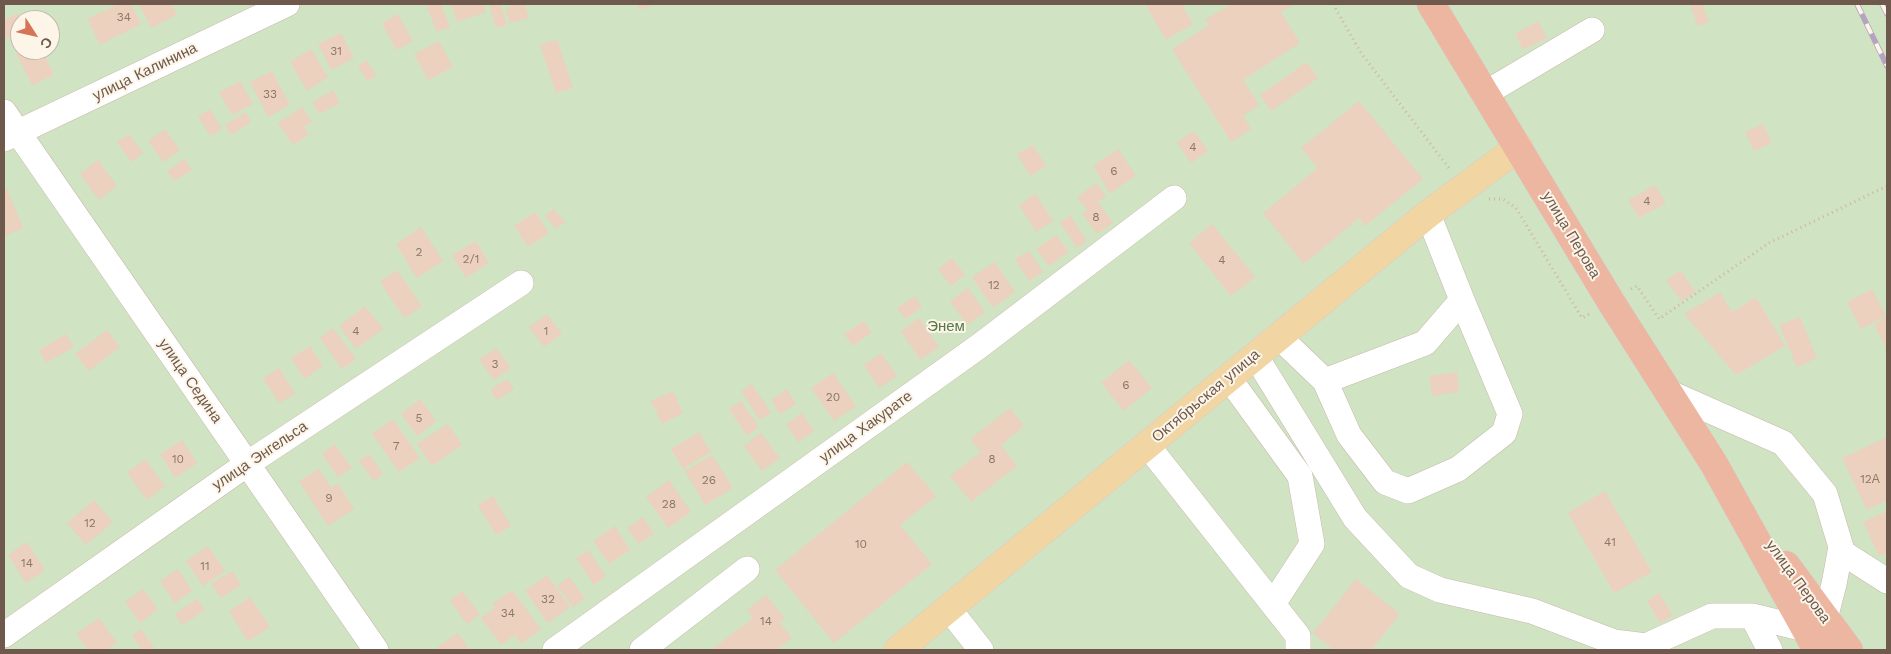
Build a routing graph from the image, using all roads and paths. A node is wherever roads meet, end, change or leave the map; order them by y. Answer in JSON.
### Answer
{"nodes":[{"id":1,"x":286,"y":4,"type":"edge"},
{"id":2,"x":1332,"y":4,"type":"edge"},
{"id":3,"x":1432,"y":4,"type":"edge"},
{"id":4,"x":1592,"y":30,"type":"dead end"},
{"id":5,"x":1486,"y":93,"type":"junction"},
{"id":6,"x":4,"y":112,"type":"edge"},
{"id":7,"x":11,"y":136,"type":"edge"},
{"id":8,"x":1519,"y":147,"type":"junction"},
{"id":9,"x":1887,"y":186,"type":"edge"},
{"id":10,"x":1464,"y":187,"type":"junction"},
{"id":11,"x":1174,"y":198,"type":"dead end"},
{"id":12,"x":1428,"y":214,"type":"junction"},
{"id":13,"x":521,"y":283,"type":"dead end"},
{"id":14,"x":1462,"y":300,"type":"junction"},
{"id":15,"x":1611,"y":302,"type":"junction"},
{"id":16,"x":1278,"y":336,"type":"junction"},
{"id":17,"x":1255,"y":356,"type":"junction"},
{"id":18,"x":1228,"y":378,"type":"junction"},
{"id":19,"x":1325,"y":381,"type":"junction"},
{"id":20,"x":1670,"y":393,"type":"junction"},
{"id":21,"x":1147,"y":445,"type":"junction"},
{"id":22,"x":247,"y":464,"type":"junction"},
{"id":23,"x":1840,"y":551,"type":"junction"},
{"id":24,"x":747,"y":569,"type":"dead end"},
{"id":25,"x":1887,"y":581,"type":"edge"},
{"id":26,"x":1273,"y":604,"type":"junction"},
{"id":27,"x":949,"y":608,"type":"junction"},
{"id":28,"x":1752,"y":616,"type":"junction"},
{"id":29,"x":1816,"y":633,"type":"edge"},
{"id":30,"x":4,"y":635,"type":"edge"},
{"id":31,"x":1607,"y":646,"type":"edge"},
{"id":32,"x":376,"y":650,"type":"edge"},
{"id":33,"x":555,"y":650,"type":"edge"},
{"id":34,"x":642,"y":650,"type":"edge"},
{"id":35,"x":898,"y":650,"type":"edge"},
{"id":36,"x":981,"y":650,"type":"edge"},
{"id":37,"x":1298,"y":650,"type":"edge"},
{"id":38,"x":1770,"y":650,"type":"edge"},
{"id":39,"x":1848,"y":650,"type":"edge"}],
"edges":[{"from":1,"to":7,"type":"street","name":"улица Калинина"},
{"from":2,"to":10,"type":"path"},
{"from":3,"to":5,"type":"highway","name":"улица Перова"},
{"from":4,"to":5,"type":"street"},
{"from":5,"to":8,"type":"highway","name":"улица Перова"},
{"from":6,"to":7,"type":"street","name":"улица Седина"},
{"from":7,"to":22,"type":"street","name":"улица Седина"},
{"from":8,"to":10,"type":"main road","name":"Октябрьская улица"},
{"from":8,"to":15,"type":"highway","name":"улица Перова"},
{"from":9,"to":15,"type":"path"},
{"from":10,"to":12,"type":"main road","name":"Октябрьская улица"},
{"from":10,"to":15,"type":"path"},
{"from":11,"to":33,"type":"street","name":"улица Хакурате"},
{"from":12,"to":14,"type":"street"},
{"from":12,"to":16,"type":"main road","name":"Октябрьская улица"},
{"from":13,"to":22,"type":"street","name":"улица Энгельса"},
{"from":14,"to":19,"type":"street"},
{"from":14,"to":19,"type":"street"},
{"from":15,"to":20,"type":"highway","name":"улица Перова"},
{"from":16,"to":17,"type":"main road","name":"Октябрьская улица"},
{"from":16,"to":19,"type":"street"},
{"from":17,"to":18,"type":"main road","name":"Октябрьская улица"},
{"from":17,"to":31,"type":"street"},
{"from":18,"to":21,"type":"main road","name":"Октябрьская улица"},
{"from":18,"to":26,"type":"street"},
{"from":20,"to":23,"type":"street"},
{"from":20,"to":29,"type":"highway","name":"улица Перова"},
{"from":21,"to":26,"type":"street"},
{"from":21,"to":27,"type":"main road","name":"Октябрьская улица"},
{"from":22,"to":30,"type":"street","name":"улица Энгельса"},
{"from":22,"to":32,"type":"street","name":"улица Седина"},
{"from":23,"to":25,"type":"street"},
{"from":23,"to":29,"type":"street"},
{"from":24,"to":34,"type":"street"},
{"from":26,"to":37,"type":"street"},
{"from":27,"to":35,"type":"main road","name":"Октябрьская улица"},
{"from":27,"to":36,"type":"street"},
{"from":28,"to":29,"type":"street"},
{"from":28,"to":31,"type":"street"},
{"from":28,"to":38,"type":"street"},
{"from":29,"to":39,"type":"highway","name":"улица Перова"}]}
